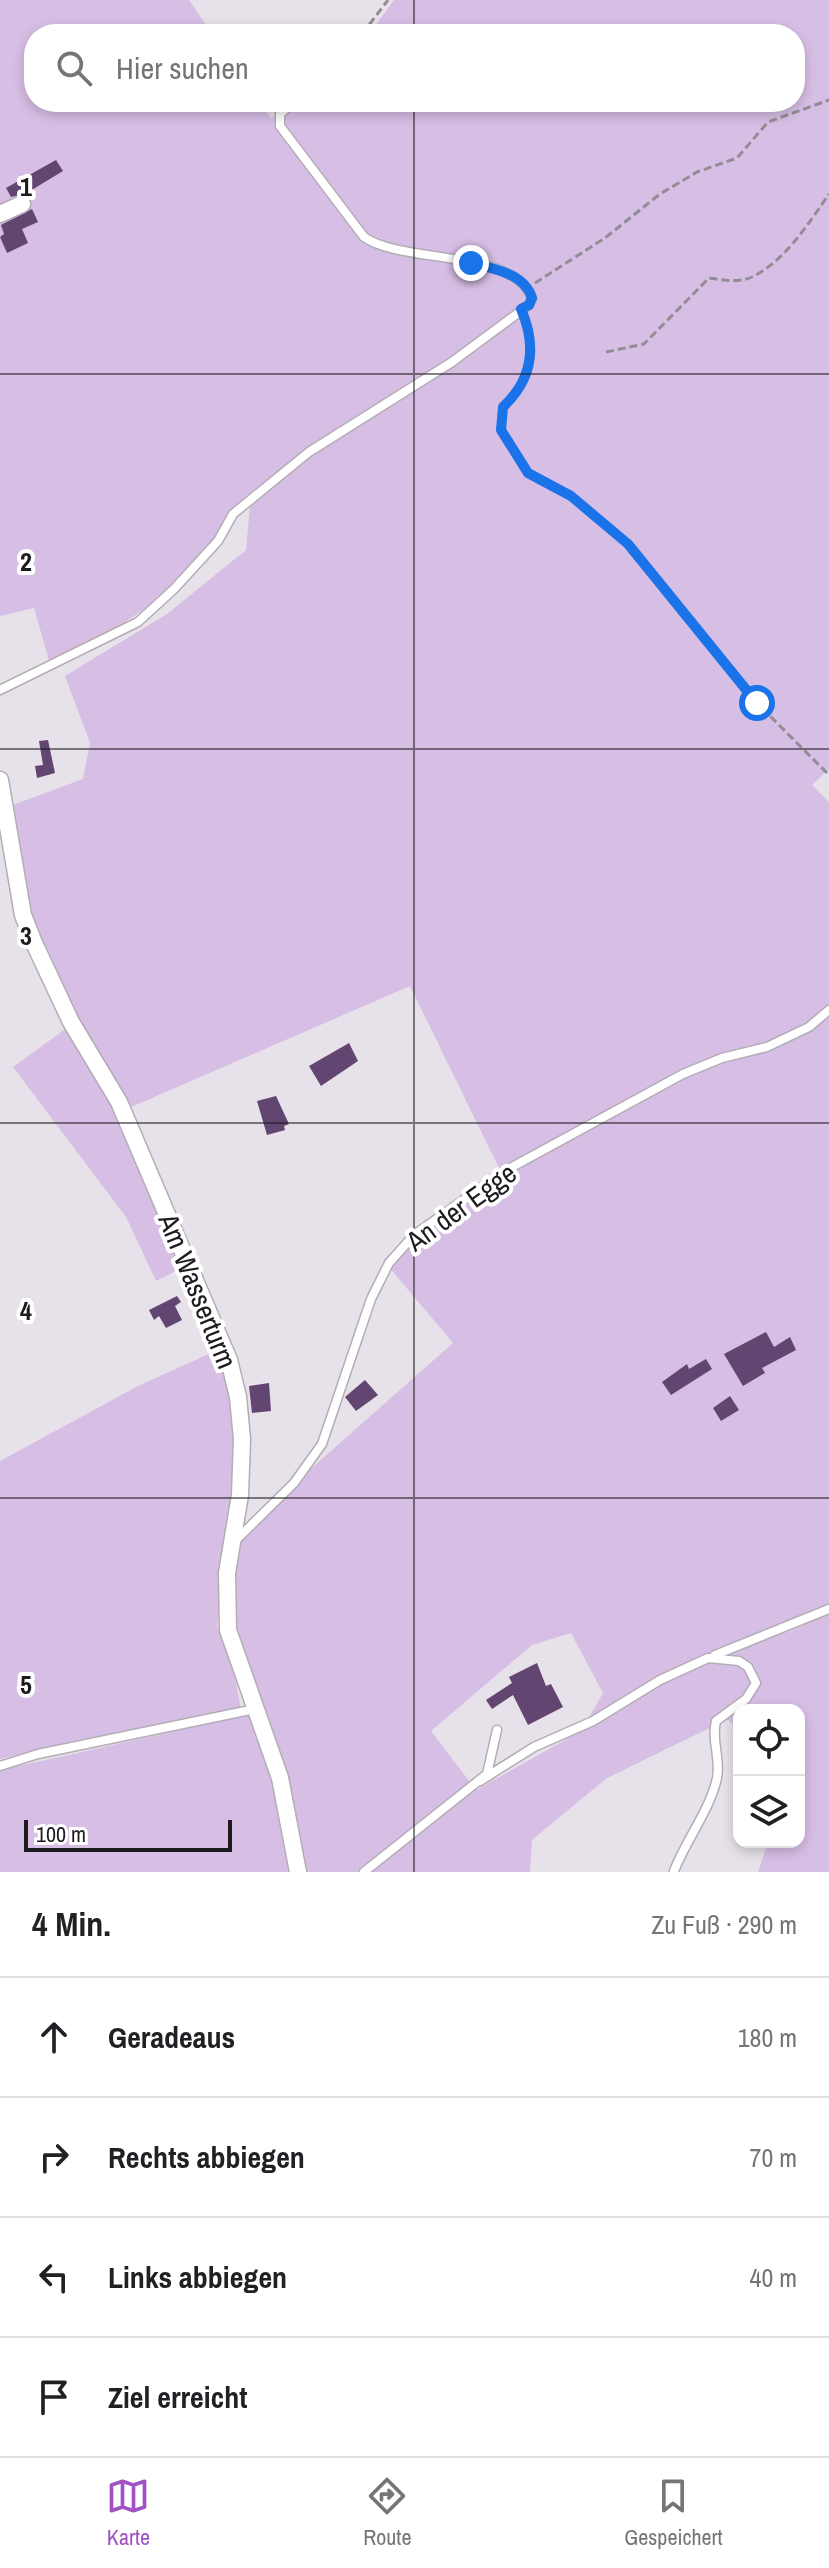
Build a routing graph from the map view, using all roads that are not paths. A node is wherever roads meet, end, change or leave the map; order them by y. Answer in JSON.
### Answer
{"nodes":[{"id":1,"x":282,"y":112,"type":"edge"},
{"id":2,"x":22,"y":204,"type":"dead end"},
{"id":3,"x":0,"y":214,"type":"edge"},
{"id":4,"x":0,"y":690,"type":"edge"},
{"id":5,"x":0,"y":780,"type":"edge"},
{"id":6,"x":829,"y":1010,"type":"edge"},
{"id":7,"x":232,"y":1544,"type":"junction"},
{"id":8,"x":829,"y":1609,"type":"edge"},
{"id":9,"x":708,"y":1658,"type":"junction"},
{"id":10,"x":255,"y":1709,"type":"junction"},
{"id":11,"x":497,"y":1730,"type":"dead end"},
{"id":12,"x":0,"y":1766,"type":"edge"},
{"id":13,"x":480,"y":1781,"type":"junction"},
{"id":14,"x":674,"y":1871,"type":"edge"},
{"id":15,"x":298,"y":1872,"type":"edge"},
{"id":16,"x":364,"y":1872,"type":"edge"}],
"edges":[{"from":1,"to":4,"type":"lane"},
{"from":2,"to":3,"type":"street"},
{"from":5,"to":7,"type":"street","name":"Am Wasserturm"},
{"from":6,"to":7,"type":"lane","name":"An der Egge"},
{"from":7,"to":10,"type":"street","name":"Am Wasserturm"},
{"from":8,"to":9,"type":"lane"},
{"from":9,"to":13,"type":"lane"},
{"from":9,"to":14,"type":"lane"},
{"from":10,"to":12,"type":"lane"},
{"from":10,"to":15,"type":"street","name":"Am Wasserturm"},
{"from":11,"to":13,"type":"lane"},
{"from":13,"to":16,"type":"lane"}]}
